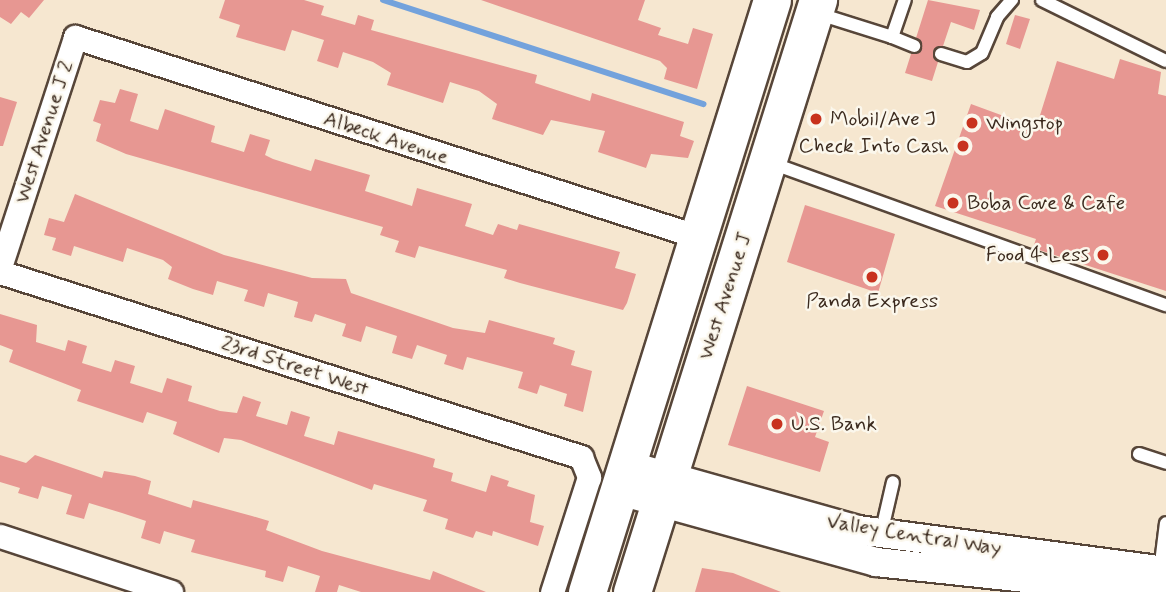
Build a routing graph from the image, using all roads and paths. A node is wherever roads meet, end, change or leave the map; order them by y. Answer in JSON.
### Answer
{"nodes":[{"id":1,"x":772,"y":0,"type":"edge"},
{"id":2,"x":905,"y":0,"type":"edge"},
{"id":3,"x":1012,"y":0,"type":"edge"},
{"id":4,"x":1042,"y":0,"type":"edge"},
{"id":5,"x":816,"y":6,"type":"edge"},
{"id":6,"x":75,"y":37,"type":"joint"},
{"id":7,"x":892,"y":37,"type":"junction"},
{"id":8,"x":914,"y":46,"type":"dead end"},
{"id":9,"x":941,"y":54,"type":"dead end"},
{"id":10,"x":1166,"y":61,"type":"edge"},
{"id":11,"x":768,"y":162,"type":"junction"},
{"id":12,"x":699,"y":237,"type":"junction"},
{"id":13,"x":0,"y":270,"type":"edge"},
{"id":14,"x":1166,"y":306,"type":"edge"},
{"id":15,"x":1139,"y":454,"type":"dead end"},
{"id":16,"x":1166,"y":463,"type":"edge"},
{"id":17,"x":624,"y":478,"type":"junction"},
{"id":18,"x":893,"y":482,"type":"dead end"},
{"id":19,"x":664,"y":490,"type":"junction"},
{"id":20,"x":1166,"y":523,"type":"edge"},
{"id":21,"x":881,"y":534,"type":"junction"},
{"id":22,"x":0,"y":536,"type":"edge"},
{"id":23,"x":1160,"y":581,"type":"edge"},
{"id":24,"x":172,"y":592,"type":"edge"},
{"id":25,"x":552,"y":592,"type":"edge"},
{"id":26,"x":587,"y":592,"type":"edge"},
{"id":27,"x":632,"y":592,"type":"edge"}],
"edges":[{"from":1,"to":12,"type":"main road","name":"West Avenue J"},
{"from":2,"to":7,"type":"lane"},
{"from":3,"to":9,"type":"lane"},
{"from":4,"to":10,"type":"lane"},
{"from":5,"to":7,"type":"lane"},
{"from":5,"to":11,"type":"main road","name":"West Avenue J"},
{"from":6,"to":12,"type":"street","name":"Albeck Avenue"},
{"from":6,"to":13,"type":"street","name":"West Avenue J 2"},
{"from":7,"to":8,"type":"lane"},
{"from":11,"to":14,"type":"lane"},
{"from":11,"to":19,"type":"main road","name":"West Avenue J"},
{"from":12,"to":17,"type":"main road","name":"West Avenue J"},
{"from":13,"to":25,"type":"street","name":"23rd Street West"},
{"from":15,"to":16,"type":"lane"},
{"from":17,"to":19,"type":"street","name":"Valley Central Way"},
{"from":17,"to":26,"type":"main road","name":"West Avenue J"},
{"from":18,"to":21,"type":"lane"},
{"from":19,"to":21,"type":"street","name":"Valley Central Way"},
{"from":19,"to":23,"type":"street","name":"Valley Central Way"},
{"from":19,"to":27,"type":"main road","name":"West Avenue J"},
{"from":20,"to":23,"type":"lane"},
{"from":21,"to":23,"type":"street","name":"Valley Central Way"},
{"from":22,"to":24,"type":"street"}]}
